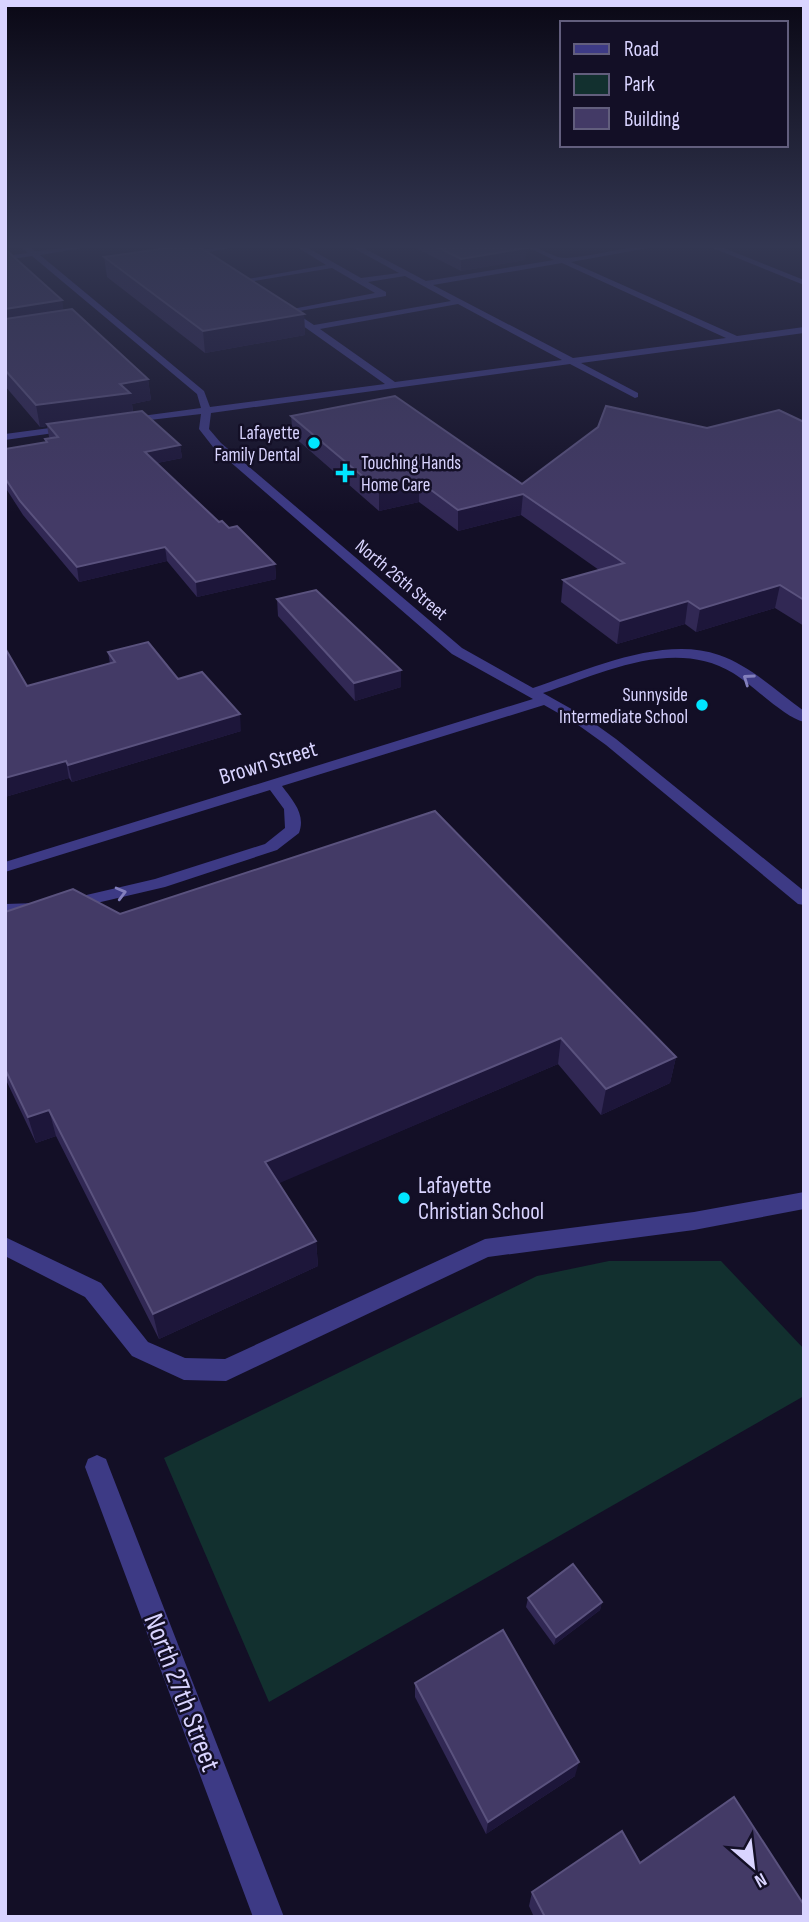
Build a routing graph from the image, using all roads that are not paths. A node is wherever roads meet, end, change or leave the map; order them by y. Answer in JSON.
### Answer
{"nodes":[{"id":1,"x":129,"y":334,"type":"edge"},
{"id":2,"x":321,"y":334,"type":"edge"},
{"id":3,"x":516,"y":334,"type":"edge"},
{"id":4,"x":723,"y":334,"type":"edge"},
{"id":5,"x":776,"y":334,"type":"edge"},
{"id":6,"x":735,"y":339,"type":"junction"},
{"id":7,"x":567,"y":361,"type":"junction"},
{"id":8,"x":394,"y":386,"type":"junction"},
{"id":9,"x":635,"y":395,"type":"dead end"},
{"id":10,"x":206,"y":410,"type":"junction"},
{"id":11,"x":112,"y":423,"type":"edge"},
{"id":12,"x":85,"y":426,"type":"edge"},
{"id":13,"x":5,"y":437,"type":"edge"},
{"id":14,"x":530,"y":693,"type":"junction"},
{"id":15,"x":545,"y":700,"type":"junction"},
{"id":16,"x":804,"y":718,"type":"edge"},
{"id":17,"x":273,"y":784,"type":"junction"},
{"id":18,"x":5,"y":867,"type":"edge"},
{"id":19,"x":804,"y":900,"type":"edge"},
{"id":20,"x":5,"y":909,"type":"edge"},
{"id":21,"x":804,"y":1200,"type":"edge"},
{"id":22,"x":5,"y":1246,"type":"edge"},
{"id":23,"x":97,"y":1467,"type":"dead end"},
{"id":24,"x":269,"y":1917,"type":"edge"}],
"edges":[{"from":1,"to":10,"type":"street","name":"North 26th Street"},
{"from":2,"to":8,"type":"street"},
{"from":3,"to":7,"type":"street"},
{"from":4,"to":6,"type":"street"},
{"from":5,"to":6,"type":"street"},
{"from":6,"to":7,"type":"street"},
{"from":7,"to":8,"type":"street"},
{"from":7,"to":9,"type":"street"},
{"from":8,"to":10,"type":"street"},
{"from":10,"to":11,"type":"street"},
{"from":10,"to":14,"type":"street","name":"North 26th Street"},
{"from":12,"to":13,"type":"street"},
{"from":14,"to":15,"type":"street","name":"North 26th Street"},
{"from":16,"to":14,"type":"street","one_way":true},
{"from":15,"to":17,"type":"street","name":"Brown Street"},
{"from":15,"to":19,"type":"street","name":"North 26th Street"},
{"from":17,"to":18,"type":"street","name":"Brown Street"},
{"from":20,"to":17,"type":"street","one_way":true},
{"from":21,"to":22,"type":"street"},
{"from":23,"to":24,"type":"street","name":"North 27th Street"}]}
